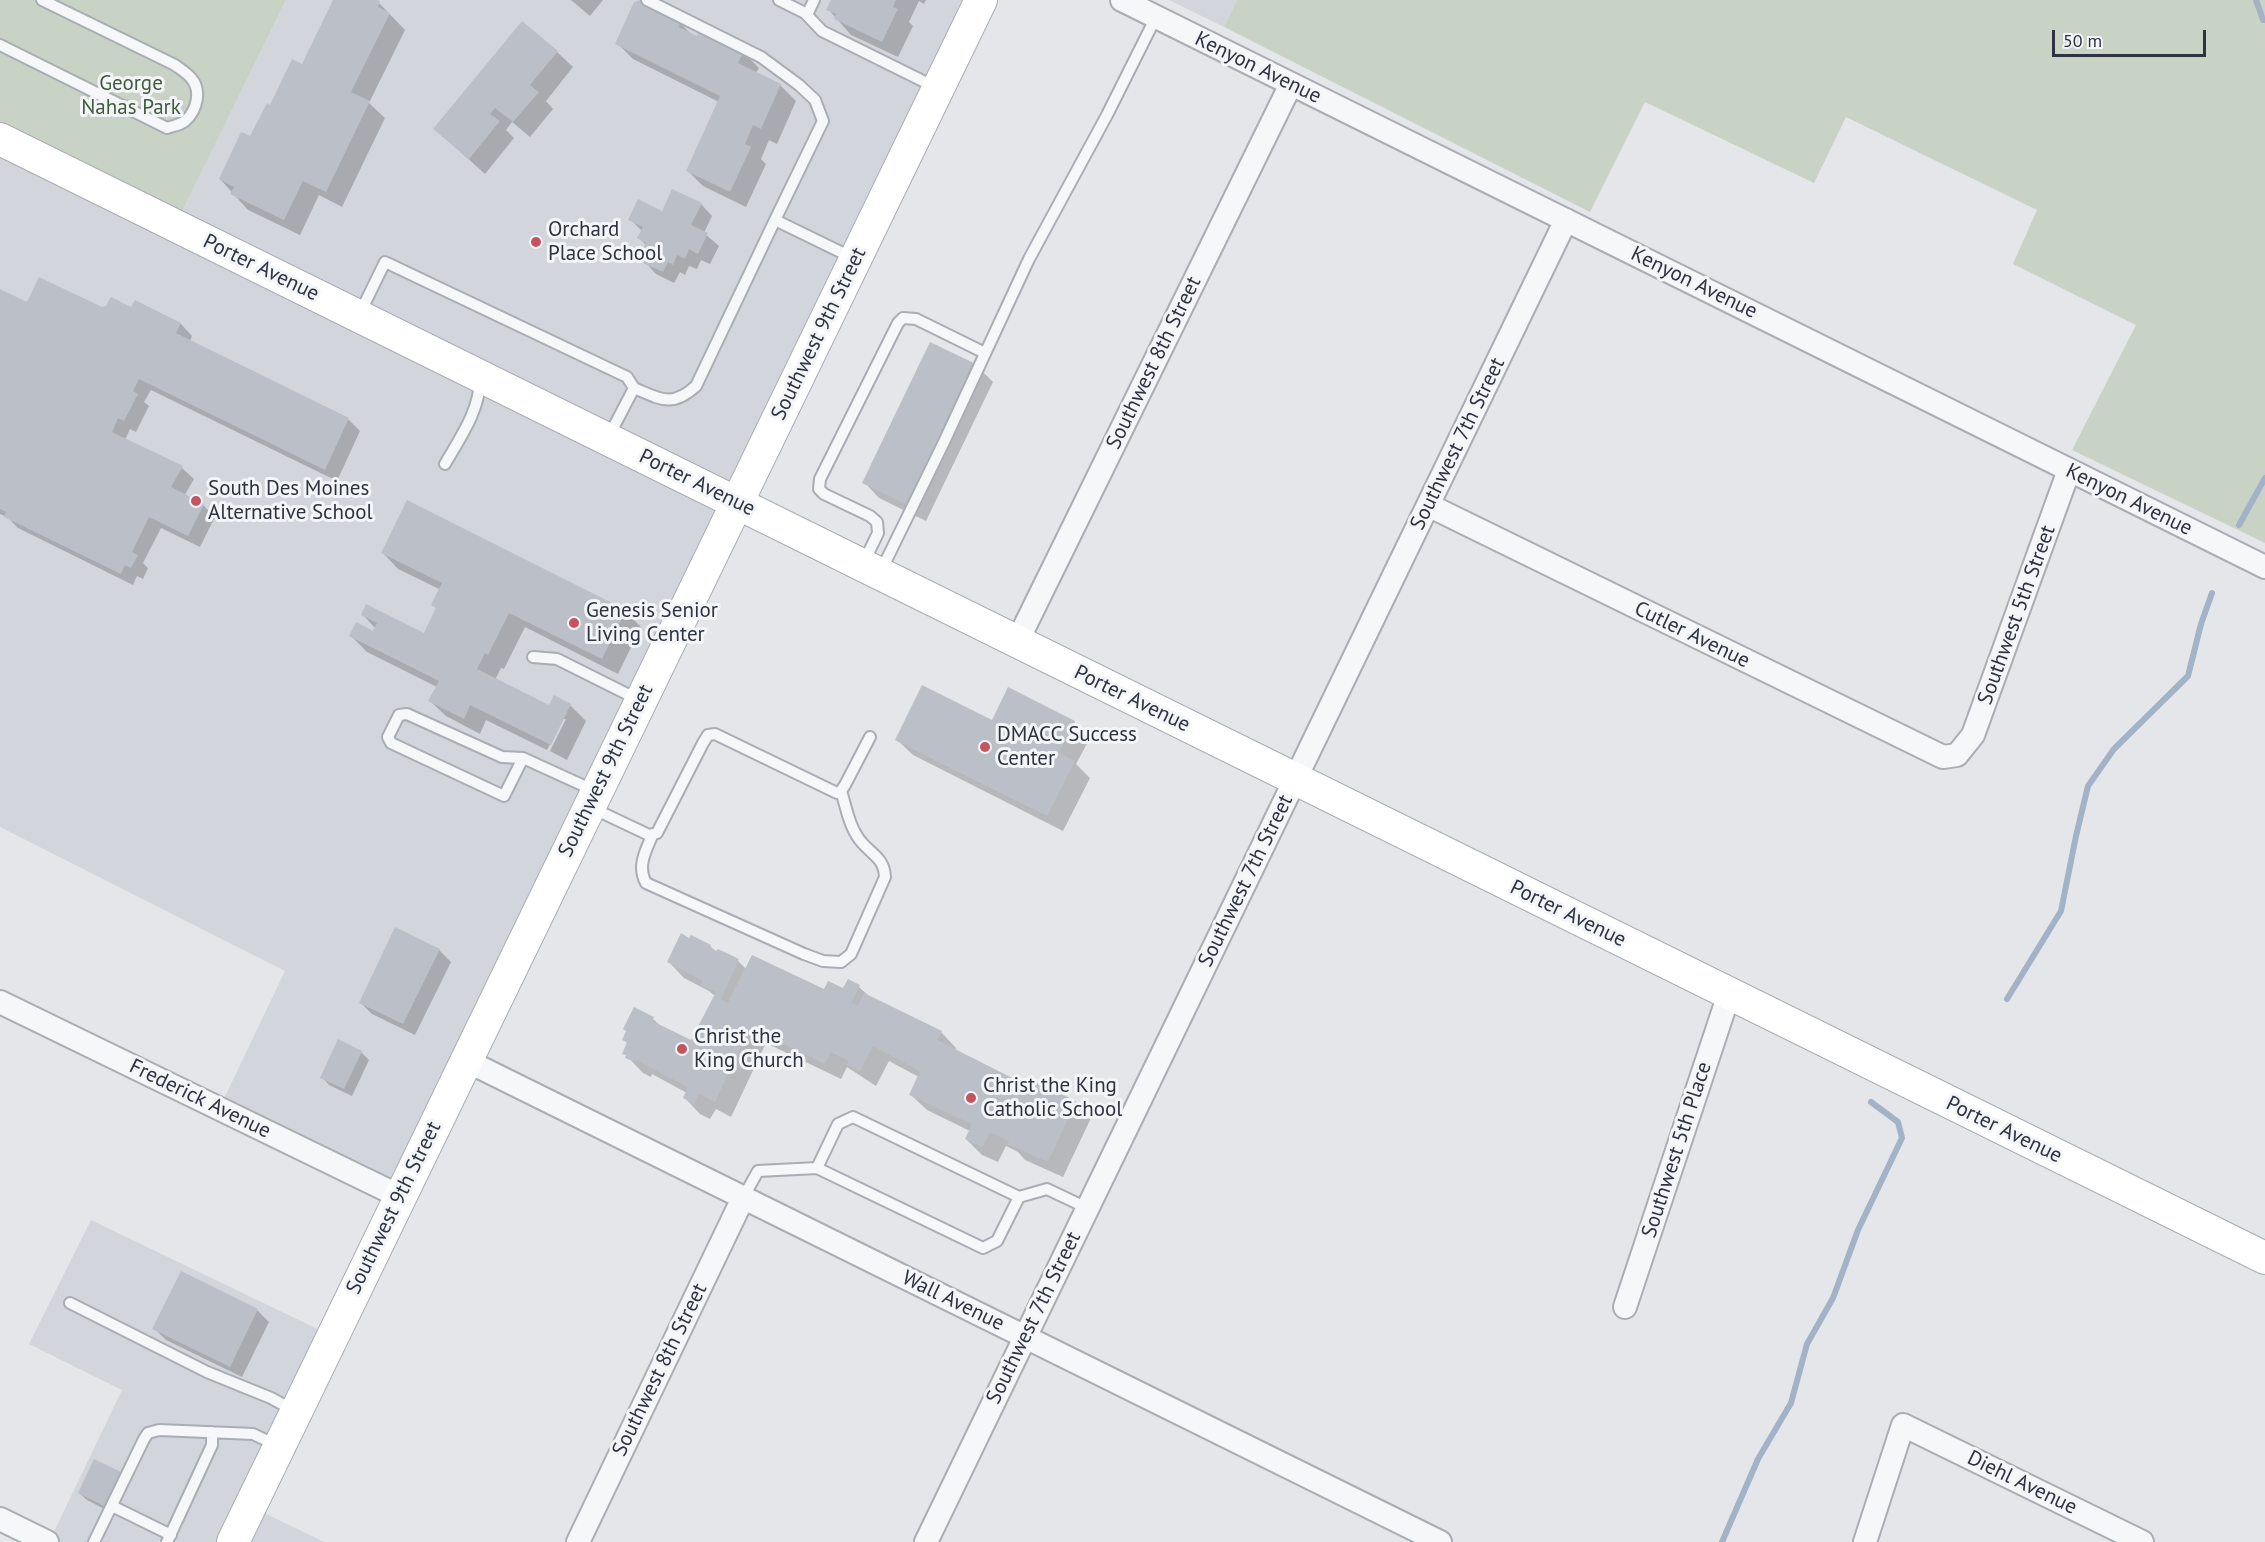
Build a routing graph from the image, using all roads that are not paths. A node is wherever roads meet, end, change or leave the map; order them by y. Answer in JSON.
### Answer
{"nodes":[{"id":1,"x":42,"y":0,"type":"edge"},
{"id":2,"x":647,"y":0,"type":"edge"},
{"id":3,"x":779,"y":0,"type":"edge"},
{"id":4,"x":814,"y":0,"type":"edge"},
{"id":5,"x":981,"y":0,"type":"edge"},
{"id":6,"x":1122,"y":0,"type":"edge"},
{"id":7,"x":807,"y":15,"type":"junction"},
{"id":8,"x":1156,"y":17,"type":"junction"},
{"id":9,"x":0,"y":45,"type":"edge"},
{"id":10,"x":1291,"y":84,"type":"junction"},
{"id":11,"x":938,"y":88,"type":"junction"},
{"id":12,"x":0,"y":139,"type":"edge"},
{"id":13,"x":775,"y":220,"type":"junction"},
{"id":14,"x":1566,"y":220,"type":"junction"},
{"id":15,"x":855,"y":259,"type":"junction"},
{"id":16,"x":358,"y":316,"type":"junction"},
{"id":17,"x":985,"y":353,"type":"junction"},
{"id":18,"x":480,"y":376,"type":"junction"},
{"id":19,"x":634,"y":388,"type":"junction"},
{"id":20,"x":607,"y":439,"type":"junction"},
{"id":21,"x":445,"y":464,"type":"dead end"},
{"id":22,"x":2069,"y":470,"type":"junction"},
{"id":23,"x":736,"y":503,"type":"junction"},
{"id":24,"x":1428,"y":505,"type":"junction"},
{"id":25,"x":2265,"y":567,"type":"edge"},
{"id":26,"x":871,"y":570,"type":"junction"},
{"id":27,"x":1017,"y":642,"type":"junction"},
{"id":28,"x":533,"y":657,"type":"dead end"},
{"id":29,"x":640,"y":701,"type":"junction"},
{"id":30,"x":870,"y":737,"type":"dead end"},
{"id":31,"x":1957,"y":755,"type":"joint"},
{"id":32,"x":523,"y":758,"type":"junction"},
{"id":33,"x":1295,"y":779,"type":"junction"},
{"id":34,"x":841,"y":791,"type":"junction"},
{"id":35,"x":593,"y":799,"type":"junction"},
{"id":36,"x":652,"y":836,"type":"junction"},
{"id":37,"x":1729,"y":994,"type":"junction"},
{"id":38,"x":0,"y":1002,"type":"edge"},
{"id":39,"x":465,"y":1060,"type":"junction"},
{"id":40,"x":817,"y":1168,"type":"junction"},
{"id":41,"x":399,"y":1196,"type":"junction"},
{"id":42,"x":1019,"y":1197,"type":"junction"},
{"id":43,"x":743,"y":1198,"type":"junction"},
{"id":44,"x":1087,"y":1208,"type":"junction"},
{"id":45,"x":2265,"y":1258,"type":"edge"},
{"id":46,"x":70,"y":1302,"type":"dead end"},
{"id":47,"x":1625,"y":1306,"type":"dead end"},
{"id":48,"x":1025,"y":1337,"type":"junction"},
{"id":49,"x":296,"y":1411,"type":"junction"},
{"id":50,"x":212,"y":1432,"type":"junction"},
{"id":51,"x":279,"y":1446,"type":"junction"},
{"id":52,"x":112,"y":1506,"type":"junction"},
{"id":53,"x":0,"y":1519,"type":"edge"},
{"id":54,"x":169,"y":1538,"type":"edge"},
{"id":55,"x":47,"y":1542,"type":"edge"},
{"id":56,"x":94,"y":1542,"type":"edge"},
{"id":57,"x":233,"y":1542,"type":"edge"},
{"id":58,"x":578,"y":1542,"type":"edge"},
{"id":59,"x":926,"y":1542,"type":"edge"},
{"id":60,"x":1440,"y":1542,"type":"edge"},
{"id":61,"x":1865,"y":1542,"type":"edge"},
{"id":62,"x":2142,"y":1542,"type":"edge"}],
"edges":[{"from":1,"to":9,"type":"lane"},
{"from":2,"to":13,"type":"lane"},
{"from":3,"to":7,"type":"lane"},
{"from":4,"to":7,"type":"lane"},
{"from":5,"to":11,"type":"street","name":"Southwest 9th Street"},
{"from":6,"to":8,"type":"street","name":"Kenyon Avenue"},
{"from":7,"to":11,"type":"lane"},
{"from":8,"to":10,"type":"street","name":"Kenyon Avenue"},
{"from":8,"to":17,"type":"lane"},
{"from":10,"to":14,"type":"street","name":"Kenyon Avenue"},
{"from":10,"to":27,"type":"street","name":"Southwest 8th Street"},
{"from":11,"to":15,"type":"street","name":"Southwest 9th Street"},
{"from":12,"to":16,"type":"street","name":"Porter Avenue"},
{"from":13,"to":15,"type":"lane"},
{"from":13,"to":19,"type":"lane"},
{"from":14,"to":22,"type":"street","name":"Kenyon Avenue"},
{"from":14,"to":24,"type":"street","name":"Southwest 7th Street"},
{"from":15,"to":23,"type":"street","name":"Southwest 9th Street"},
{"from":16,"to":18,"type":"street","name":"Porter Avenue"},
{"from":16,"to":19,"type":"lane"},
{"from":17,"to":26,"type":"lane"},
{"from":17,"to":26,"type":"lane"},
{"from":18,"to":20,"type":"street","name":"Porter Avenue"},
{"from":18,"to":21,"type":"lane"},
{"from":19,"to":20,"type":"lane"},
{"from":20,"to":23,"type":"street","name":"Porter Avenue"},
{"from":22,"to":25,"type":"street","name":"Kenyon Avenue"},
{"from":22,"to":31,"type":"street","name":"Southwest 5th Street"},
{"from":23,"to":26,"type":"street","name":"Porter Avenue"},
{"from":23,"to":29,"type":"street","name":"Southwest 9th Street"},
{"from":24,"to":31,"type":"street","name":"Cutler Avenue"},
{"from":24,"to":33,"type":"street","name":"Southwest 7th Street"},
{"from":26,"to":27,"type":"street","name":"Porter Avenue"},
{"from":27,"to":33,"type":"street","name":"Porter Avenue"},
{"from":28,"to":29,"type":"lane"},
{"from":29,"to":35,"type":"street","name":"Southwest 9th Street"},
{"from":30,"to":34,"type":"lane"},
{"from":32,"to":32,"type":"lane"},
{"from":32,"to":35,"type":"lane"},
{"from":33,"to":37,"type":"street","name":"Porter Avenue"},
{"from":33,"to":44,"type":"street","name":"Southwest 7th Street"},
{"from":34,"to":36,"type":"lane"},
{"from":34,"to":36,"type":"lane"},
{"from":35,"to":36,"type":"lane"},
{"from":35,"to":39,"type":"street","name":"Southwest 9th Street"},
{"from":37,"to":45,"type":"street","name":"Porter Avenue"},
{"from":37,"to":47,"type":"street","name":"Southwest 5th Place"},
{"from":38,"to":41,"type":"street","name":"Frederick Avenue"},
{"from":39,"to":41,"type":"street","name":"Southwest 9th Street"},
{"from":39,"to":43,"type":"street","name":"Wall Avenue"},
{"from":40,"to":42,"type":"lane"},
{"from":40,"to":42,"type":"lane"},
{"from":40,"to":43,"type":"lane"},
{"from":41,"to":49,"type":"street","name":"Southwest 9th Street"},
{"from":42,"to":44,"type":"lane"},
{"from":43,"to":48,"type":"street","name":"Wall Avenue"},
{"from":43,"to":58,"type":"street","name":"Southwest 8th Street"},
{"from":44,"to":48,"type":"street","name":"Southwest 7th Street"},
{"from":46,"to":49,"type":"lane"},
{"from":48,"to":59,"type":"street","name":"Southwest 7th Street"},
{"from":48,"to":60,"type":"street","name":"Wall Avenue"},
{"from":49,"to":51,"type":"street","name":"Southwest 9th Street"},
{"from":50,"to":51,"type":"lane"},
{"from":50,"to":52,"type":"lane"},
{"from":50,"to":54,"type":"lane"},
{"from":51,"to":57,"type":"street","name":"Southwest 9th Street"},
{"from":52,"to":54,"type":"lane"},
{"from":52,"to":56,"type":"lane"},
{"from":53,"to":55,"type":"street"},
{"from":61,"to":62,"type":"street","name":"Diehl Avenue"}]}
